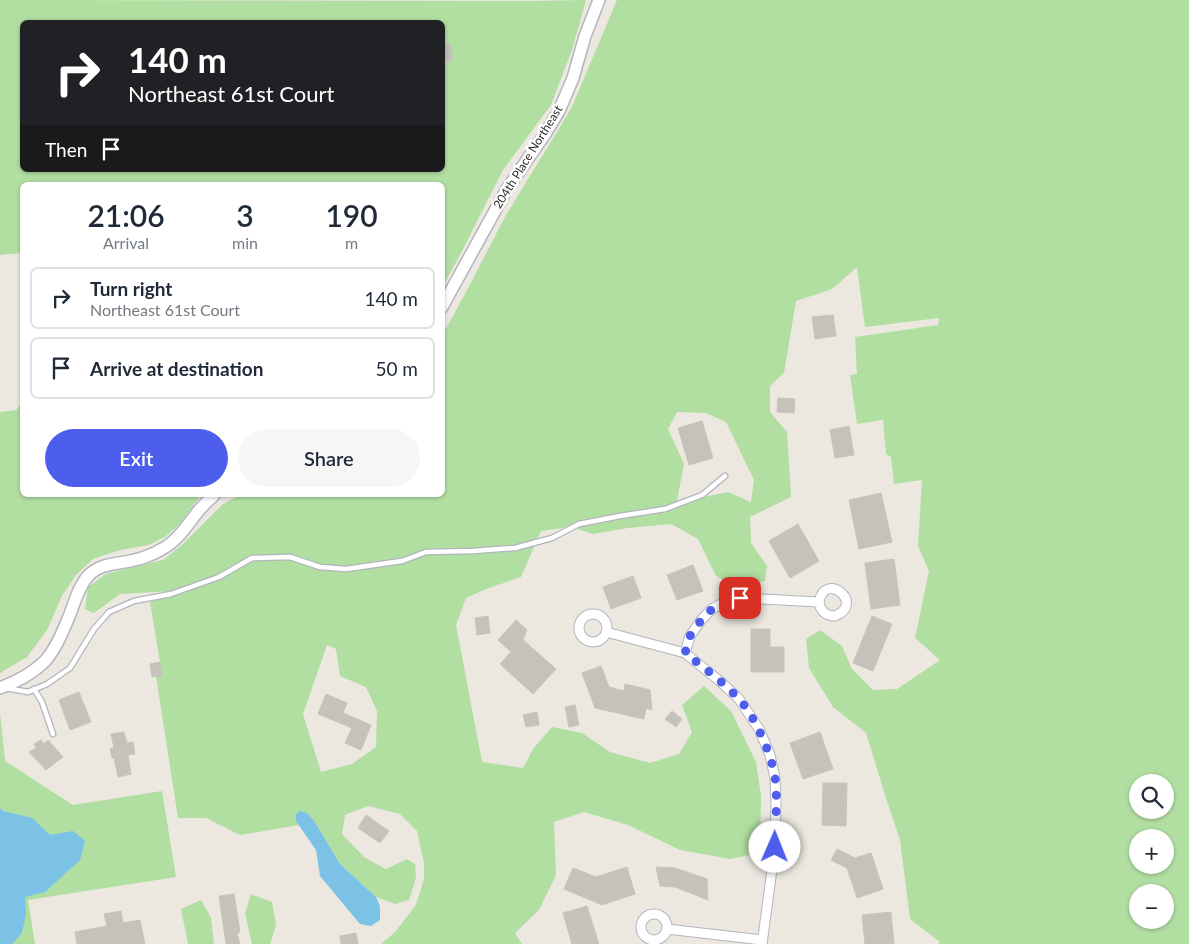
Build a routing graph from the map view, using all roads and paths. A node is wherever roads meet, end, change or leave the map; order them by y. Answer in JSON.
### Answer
{"nodes":[{"id":1,"x":599,"y":0,"type":"edge"},
{"id":2,"x":445,"y":302,"type":"edge"},
{"id":3,"x":725,"y":476,"type":"dead end"},
{"id":4,"x":212,"y":497,"type":"edge"},
{"id":5,"x":819,"y":602,"type":"dead end"},
{"id":6,"x":606,"y":632,"type":"dead end"},
{"id":7,"x":685,"y":653,"type":"junction"},
{"id":8,"x":1,"y":688,"type":"edge"},
{"id":9,"x":34,"y":689,"type":"junction"},
{"id":10,"x":53,"y":734,"type":"dead end"},
{"id":11,"x":667,"y":928,"type":"dead end"},
{"id":12,"x":762,"y":942,"type":"edge"}],
"edges":[{"from":1,"to":2,"type":"street","name":"204th Place Northeast"},
{"from":3,"to":9,"type":"lane"},
{"from":4,"to":8,"type":"street"},
{"from":5,"to":7,"type":"street"},
{"from":6,"to":7,"type":"street"},
{"from":7,"to":12,"type":"street"},
{"from":8,"to":9,"type":"lane"},
{"from":9,"to":10,"type":"lane"},
{"from":11,"to":12,"type":"street"}]}
